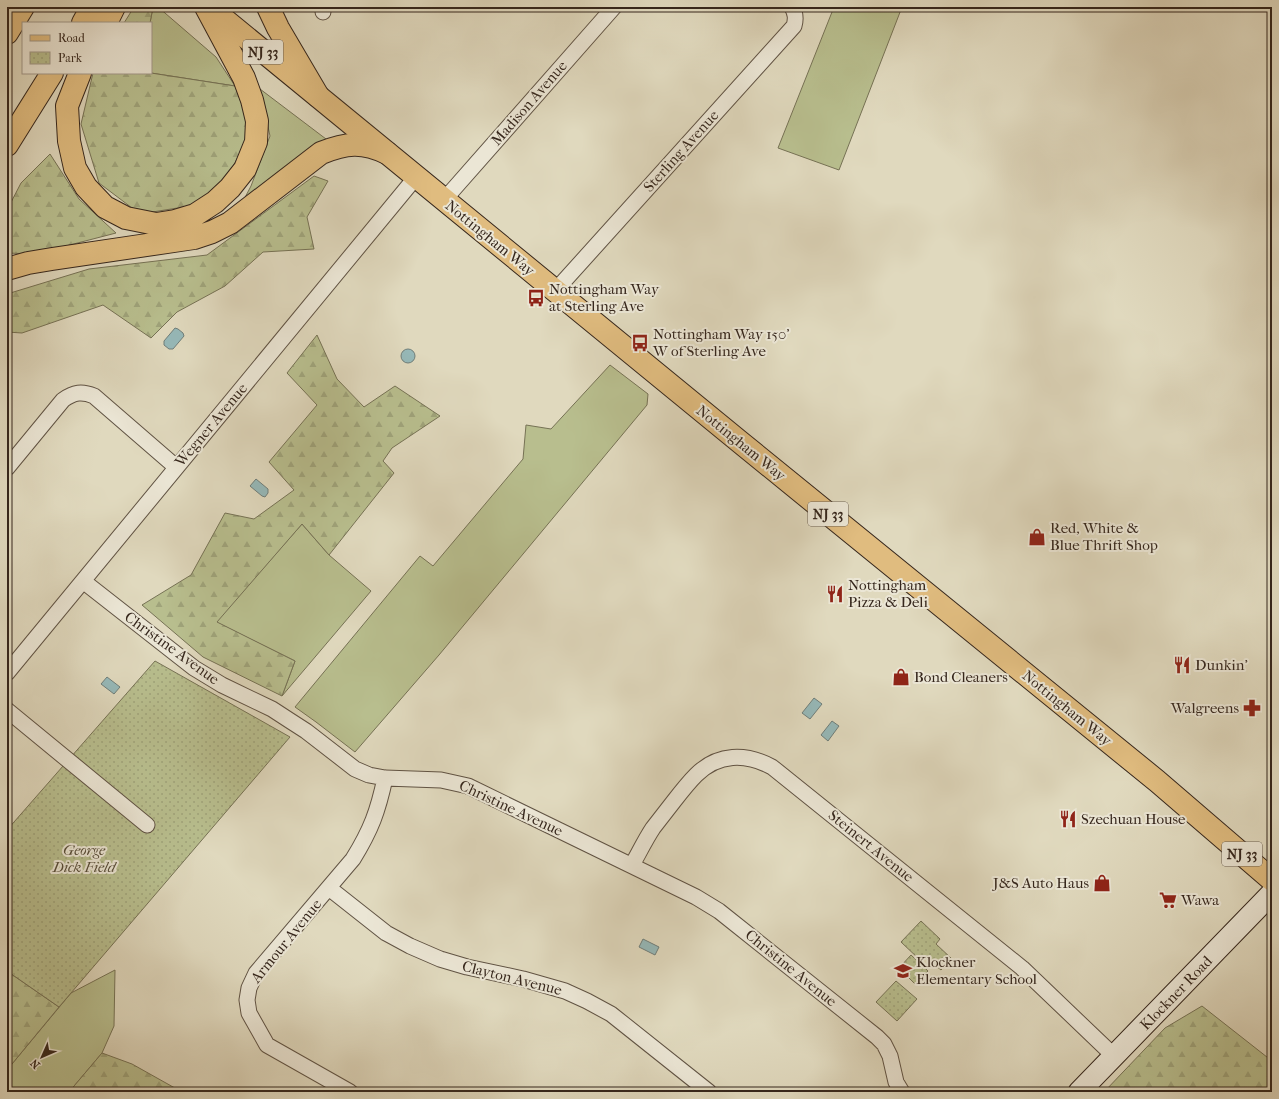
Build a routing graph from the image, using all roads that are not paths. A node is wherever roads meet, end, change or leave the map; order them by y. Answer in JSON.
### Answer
{"nodes":[{"id":1,"x":23,"y":7,"type":"edge"},
{"id":2,"x":206,"y":7,"type":"edge"},
{"id":3,"x":209,"y":7,"type":"edge"},
{"id":4,"x":268,"y":7,"type":"edge"},
{"id":5,"x":614,"y":7,"type":"edge"},
{"id":6,"x":792,"y":7,"type":"edge"},
{"id":7,"x":7,"y":33,"type":"edge"},
{"id":8,"x":51,"y":74,"type":"edge"},
{"id":9,"x":80,"y":74,"type":"edge"},
{"id":10,"x":318,"y":96,"type":"junction"},
{"id":11,"x":7,"y":145,"type":"edge"},
{"id":12,"x":387,"y":153,"type":"junction"},
{"id":13,"x":416,"y":177,"type":"junction"},
{"id":14,"x":444,"y":200,"type":"junction"},
{"id":15,"x":7,"y":269,"type":"edge"},
{"id":16,"x":555,"y":291,"type":"junction"},
{"id":17,"x":176,"y":467,"type":"junction"},
{"id":18,"x":7,"y":468,"type":"edge"},
{"id":19,"x":83,"y":581,"type":"junction"},
{"id":20,"x":7,"y":673,"type":"edge"},
{"id":21,"x":7,"y":710,"type":"edge"},
{"id":22,"x":385,"y":778,"type":"junction"},
{"id":23,"x":147,"y":825,"type":"dead end"},
{"id":24,"x":632,"y":865,"type":"junction"},
{"id":25,"x":1272,"y":880,"type":"edge"},
{"id":26,"x":329,"y":888,"type":"junction"},
{"id":27,"x":1272,"y":893,"type":"edge"},
{"id":28,"x":1114,"y":1056,"type":"junction"},
{"id":29,"x":350,"y":1092,"type":"edge"},
{"id":30,"x":709,"y":1092,"type":"edge"},
{"id":31,"x":902,"y":1092,"type":"edge"},
{"id":32,"x":1079,"y":1092,"type":"edge"}],
"edges":[{"from":1,"to":7,"type":"main road"},
{"from":2,"to":9,"type":"main road"},
{"from":3,"to":10,"type":"main road","name":"Nottingham Way","number":"NJ 33"},
{"from":4,"to":10,"type":"main road"},
{"from":5,"to":14,"type":"street","name":"Madison Avenue"},
{"from":6,"to":16,"type":"street","name":"Sterling Avenue"},
{"from":8,"to":11,"type":"main road"},
{"from":10,"to":12,"type":"main road","name":"Nottingham Way","number":"NJ 33"},
{"from":12,"to":13,"type":"main road","name":"Nottingham Way","number":"NJ 33"},
{"from":12,"to":15,"type":"main road"},
{"from":13,"to":14,"type":"main road","name":"Nottingham Way","number":"NJ 33"},
{"from":13,"to":17,"type":"street","name":"Wegner Avenue"},
{"from":14,"to":16,"type":"main road","name":"Nottingham Way","number":"NJ 33"},
{"from":16,"to":25,"type":"main road","name":"Nottingham Way","number":"NJ 33"},
{"from":17,"to":18,"type":"street"},
{"from":17,"to":19,"type":"street","name":"Wegner Avenue"},
{"from":19,"to":20,"type":"street","name":"Wegner Avenue"},
{"from":19,"to":22,"type":"street","name":"Christine Avenue"},
{"from":21,"to":23,"type":"street"},
{"from":22,"to":24,"type":"street","name":"Christine Avenue"},
{"from":22,"to":26,"type":"street","name":"Armour Avenue"},
{"from":24,"to":28,"type":"street","name":"Steinert Avenue"},
{"from":24,"to":31,"type":"street","name":"Christine Avenue"},
{"from":26,"to":29,"type":"street","name":"Armour Avenue"},
{"from":26,"to":30,"type":"street","name":"Clayton Avenue"},
{"from":27,"to":28,"type":"main road","name":"Klockner Road"},
{"from":28,"to":32,"type":"main road","name":"Klockner Road"}]}
